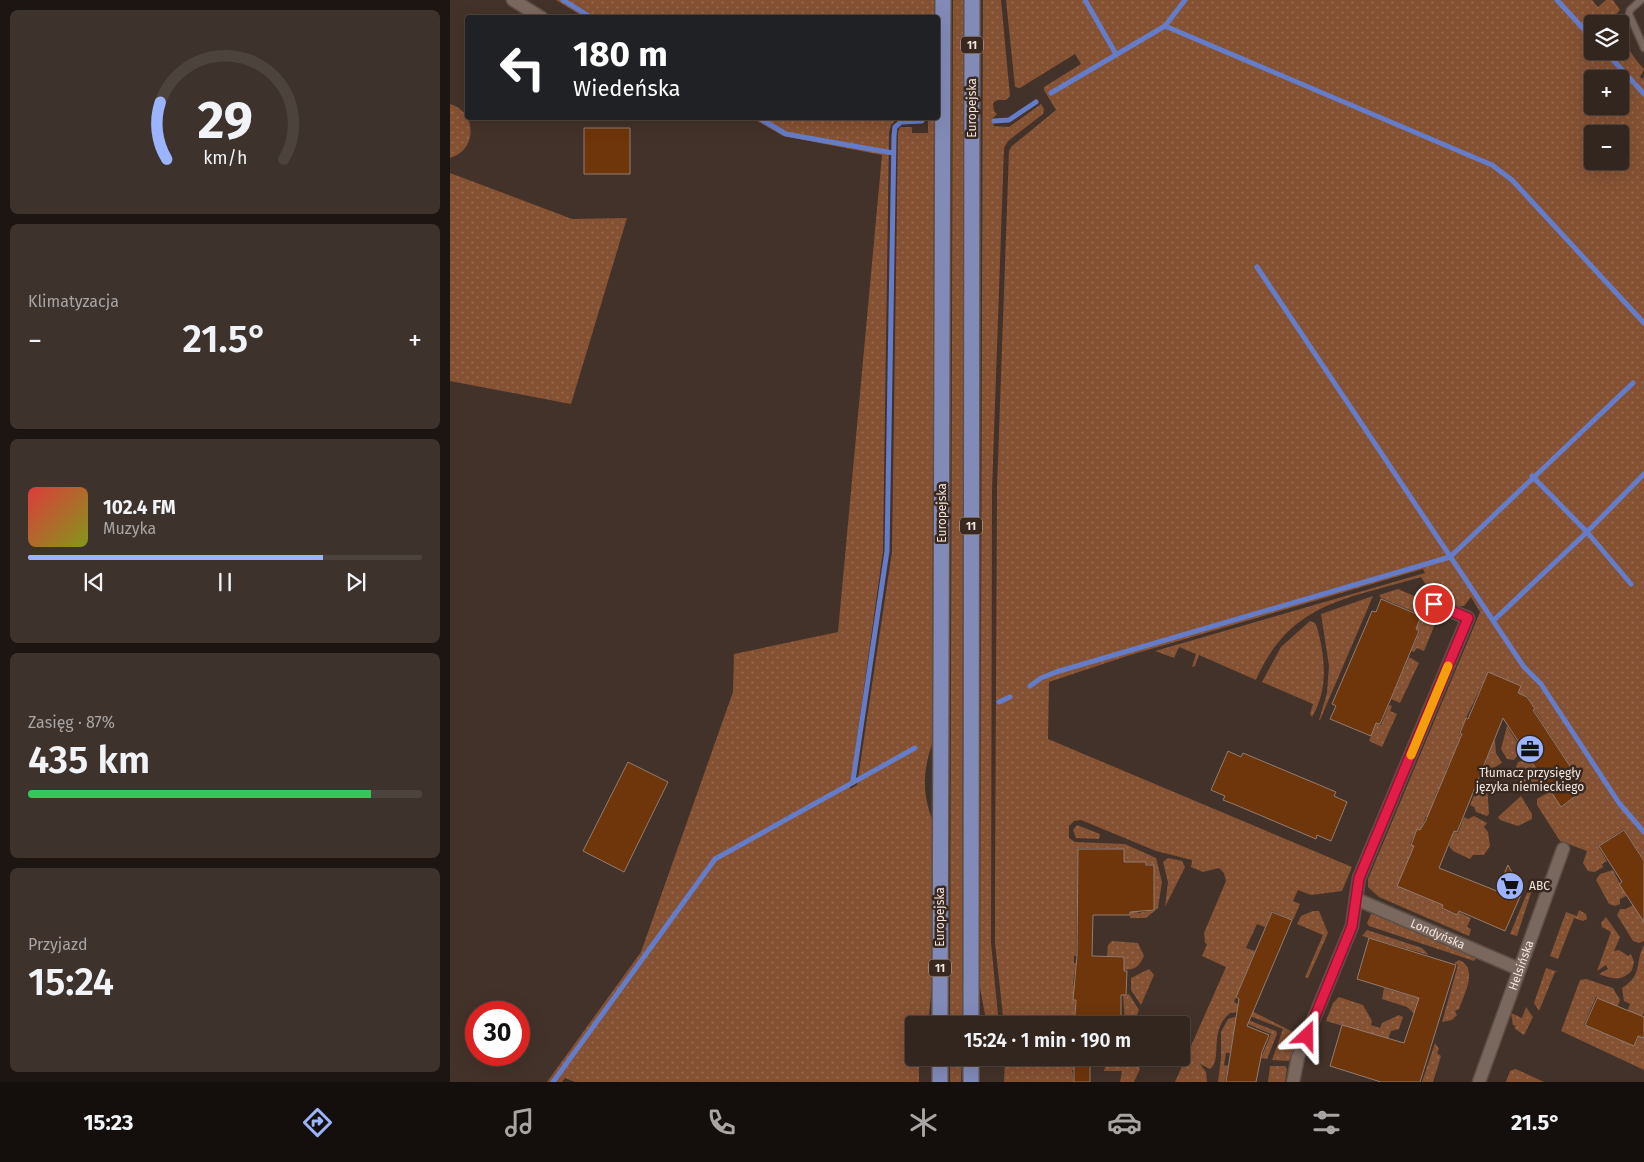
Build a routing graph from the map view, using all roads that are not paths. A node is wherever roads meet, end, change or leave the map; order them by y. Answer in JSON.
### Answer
{"nodes":[{"id":1,"x":513,"y":0,"type":"edge"},
{"id":2,"x":943,"y":0,"type":"edge"},
{"id":3,"x":972,"y":0,"type":"edge"},
{"id":4,"x":1641,"y":0,"type":"edge"},
{"id":5,"x":537,"y":15,"type":"edge"},
{"id":6,"x":1644,"y":48,"type":"edge"},
{"id":7,"x":1434,"y":604,"type":"dead end"},
{"id":8,"x":1563,"y":848,"type":"dead end"},
{"id":9,"x":1356,"y":898,"type":"junction"},
{"id":10,"x":1520,"y":969,"type":"junction"},
{"id":11,"x":940,"y":1016,"type":"edge"},
{"id":12,"x":971,"y":1016,"type":"edge"},
{"id":13,"x":940,"y":1066,"type":"edge"},
{"id":14,"x":971,"y":1066,"type":"edge"},
{"id":15,"x":940,"y":1082,"type":"edge"},
{"id":16,"x":971,"y":1082,"type":"edge"},
{"id":17,"x":1293,"y":1082,"type":"edge"},
{"id":18,"x":1479,"y":1082,"type":"edge"}],
"edges":[{"from":1,"to":5,"type":"street"},
{"from":2,"to":11,"type":"main road","name":"Europejska","number":"11"},
{"from":3,"to":12,"type":"main road","name":"Europejska","number":"11"},
{"from":4,"to":6,"type":"lane"},
{"from":7,"to":9,"type":"street"},
{"from":8,"to":10,"type":"street","name":"Helsińska"},
{"from":9,"to":10,"type":"street","name":"Londyńska"},
{"from":9,"to":17,"type":"street"},
{"from":10,"to":18,"type":"street","name":"Helsińska"},
{"from":13,"to":15,"type":"main road"},
{"from":14,"to":16,"type":"main road"}]}
